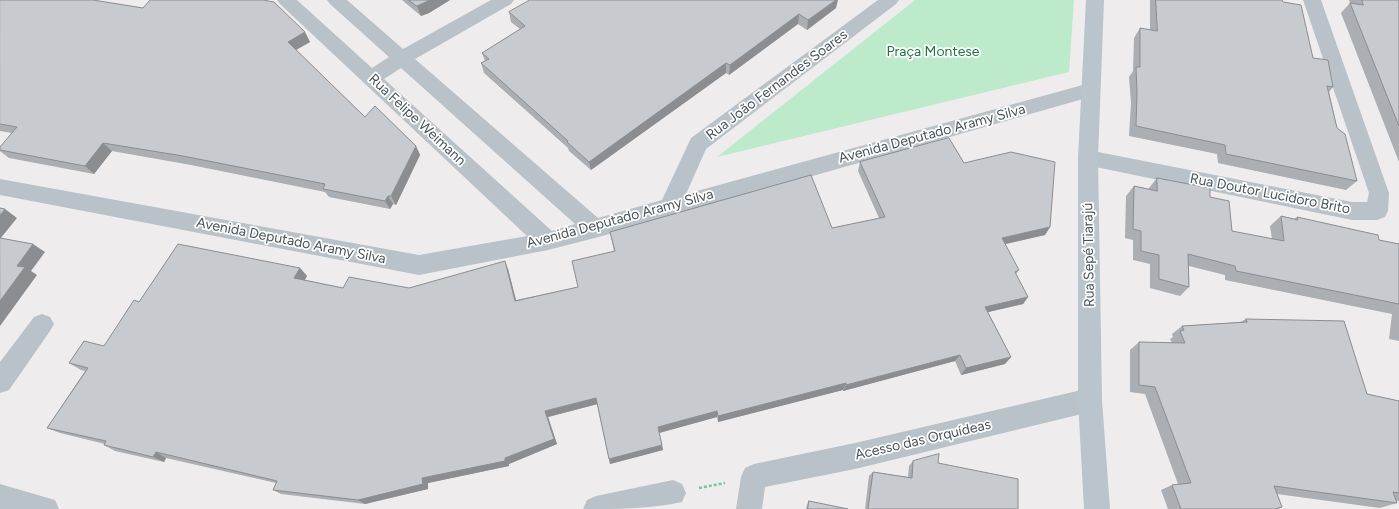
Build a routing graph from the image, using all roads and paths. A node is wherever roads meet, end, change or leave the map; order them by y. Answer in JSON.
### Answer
{"nodes":[{"id":1,"x":286,"y":0,"type":"edge"},
{"id":2,"x":336,"y":0,"type":"edge"},
{"id":3,"x":505,"y":0,"type":"edge"},
{"id":4,"x":890,"y":0,"type":"edge"},
{"id":5,"x":1095,"y":0,"type":"edge"},
{"id":6,"x":1312,"y":0,"type":"edge"},
{"id":7,"x":402,"y":58,"type":"junction"},
{"id":8,"x":371,"y":78,"type":"junction"},
{"id":9,"x":1090,"y":90,"type":"junction"},
{"id":10,"x":1088,"y":158,"type":"junction"},
{"id":11,"x":0,"y":186,"type":"edge"},
{"id":12,"x":670,"y":206,"type":"junction"},
{"id":13,"x":595,"y":229,"type":"junction"},
{"id":14,"x":548,"y":241,"type":"junction"},
{"id":15,"x":42,"y":324,"type":"dead end"},
{"id":16,"x":0,"y":382,"type":"edge"},
{"id":17,"x":1090,"y":400,"type":"junction"},
{"id":18,"x":754,"y":477,"type":"junction"},
{"id":19,"x":673,"y":493,"type":"joint"},
{"id":20,"x":0,"y":497,"type":"edge"},
{"id":21,"x":46,"y":509,"type":"edge"},
{"id":22,"x":596,"y":509,"type":"edge"},
{"id":23,"x":749,"y":509,"type":"edge"},
{"id":24,"x":1097,"y":509,"type":"edge"}],
"edges":[{"from":1,"to":8,"type":"street","name":"Rua Felipe Weimann"},
{"from":2,"to":7,"type":"street"},
{"from":3,"to":7,"type":"street"},
{"from":4,"to":12,"type":"street","name":"Rua João Fernandes Soares"},
{"from":5,"to":9,"type":"street","name":"Rua Sepé Tiarajú"},
{"from":6,"to":10,"type":"street","name":"Rua Doutor Lucidoro Brito"},
{"from":7,"to":8,"type":"street"},
{"from":7,"to":13,"type":"street"},
{"from":8,"to":14,"type":"street","name":"Rua Felipe Weimann"},
{"from":9,"to":10,"type":"street","name":"Rua Sepé Tiarajú"},
{"from":9,"to":12,"type":"street","name":"Avenida Deputado Aramy Silva"},
{"from":10,"to":17,"type":"street","name":"Rua Sepé Tiarajú"},
{"from":11,"to":14,"type":"street","name":"Avenida Deputado Aramy Silva"},
{"from":12,"to":13,"type":"street","name":"Avenida Deputado Aramy Silva"},
{"from":13,"to":14,"type":"street","name":"Avenida Deputado Aramy Silva"},
{"from":15,"to":16,"type":"street"},
{"from":17,"to":18,"type":"street","name":"Acesso das Orquídeas"},
{"from":17,"to":24,"type":"street","name":"Rua Sepé Tiarajú"},
{"from":18,"to":19,"type":"path"},
{"from":18,"to":23,"type":"street"},
{"from":19,"to":22,"type":"street"},
{"from":20,"to":21,"type":"street"}]}
